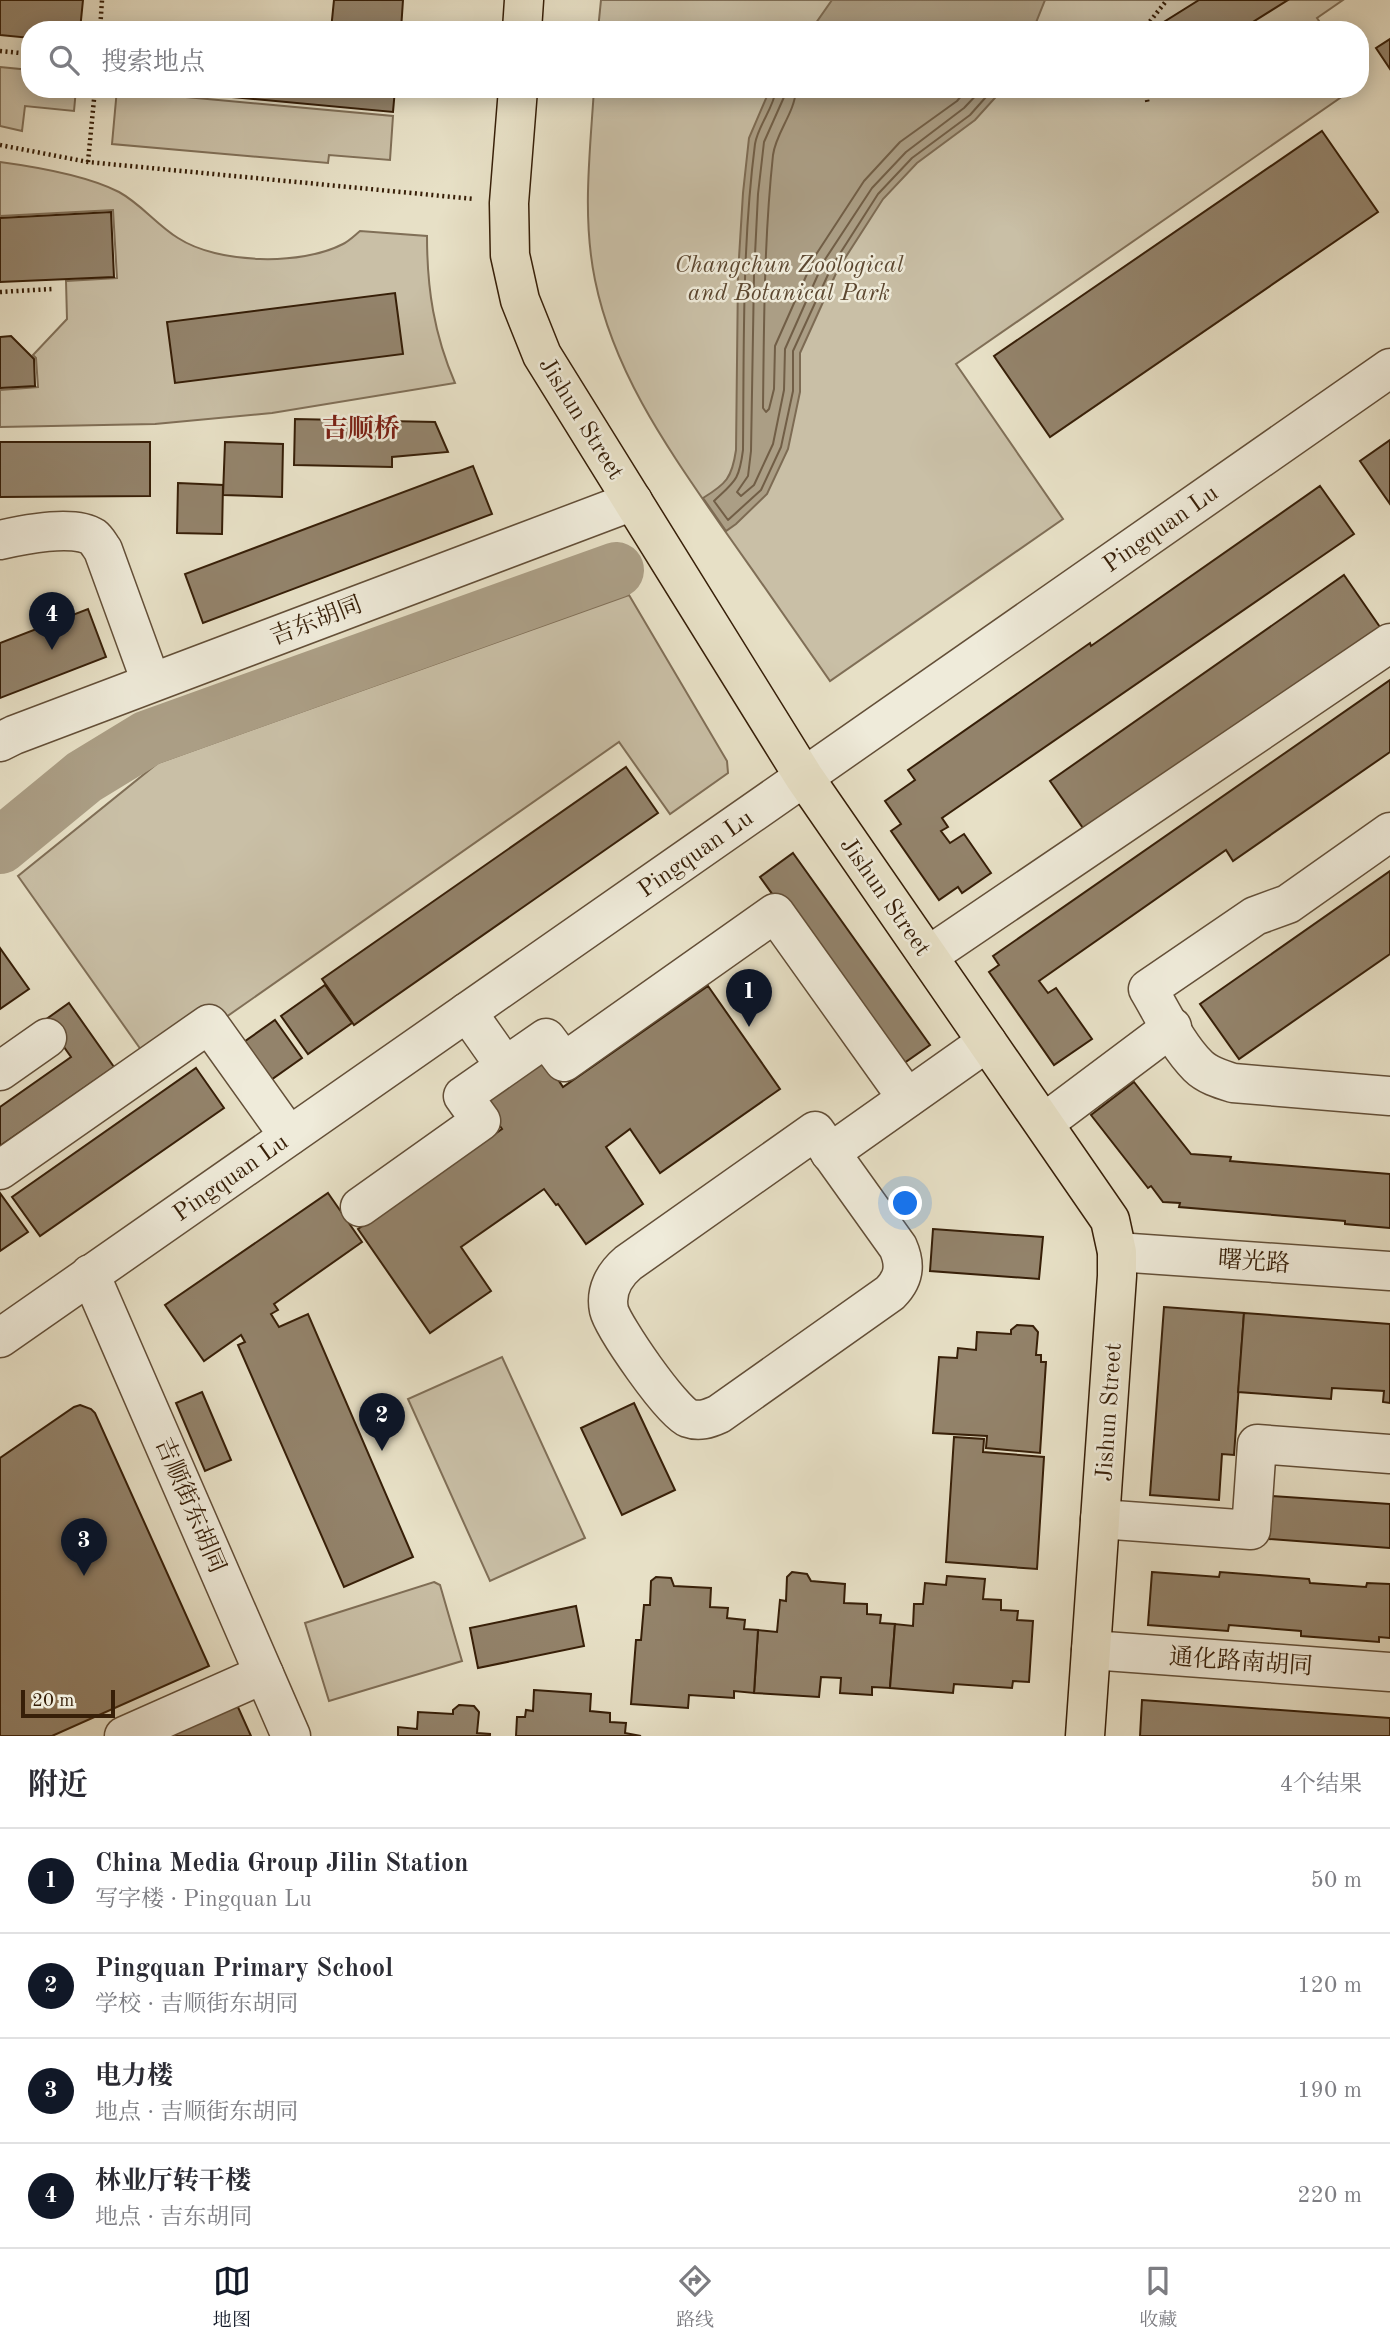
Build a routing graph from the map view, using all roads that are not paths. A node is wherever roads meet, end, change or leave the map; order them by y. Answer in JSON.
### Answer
{"nodes":[{"id":1,"x":524,"y":0,"type":"edge"},
{"id":2,"x":523,"y":21,"type":"edge"},
{"id":3,"x":516,"y":98,"type":"edge"},
{"id":4,"x":1390,"y":368,"type":"edge"},
{"id":5,"x":633,"y":501,"type":"junction"},
{"id":6,"x":0,"y":540,"type":"edge"},
{"id":7,"x":1390,"y":643,"type":"edge"},
{"id":8,"x":151,"y":682,"type":"junction"},
{"id":9,"x":0,"y":742,"type":"edge"},
{"id":10,"x":804,"y":777,"type":"junction"},
{"id":11,"x":1390,"y":832,"type":"edge"},
{"id":12,"x":928,"y":956,"type":"junction"},
{"id":13,"x":467,"y":1012,"type":"junction"},
{"id":14,"x":1172,"y":1027,"type":"junction"},
{"id":15,"x":47,"y":1038,"type":"dead end"},
{"id":16,"x":987,"y":1042,"type":"junction"},
{"id":17,"x":505,"y":1066,"type":"junction"},
{"id":18,"x":0,"y":1071,"type":"edge"},
{"id":19,"x":1390,"y":1096,"type":"edge"},
{"id":20,"x":907,"y":1098,"type":"junction"},
{"id":21,"x":1044,"y":1123,"type":"junction"},
{"id":22,"x":289,"y":1136,"type":"junction"},
{"id":23,"x":830,"y":1153,"type":"junction"},
{"id":24,"x":0,"y":1170,"type":"edge"},
{"id":25,"x":360,"y":1207,"type":"dead end"},
{"id":26,"x":1118,"y":1252,"type":"junction"},
{"id":27,"x":1390,"y":1271,"type":"edge"},
{"id":28,"x":90,"y":1274,"type":"junction"},
{"id":29,"x":0,"y":1338,"type":"edge"},
{"id":30,"x":1390,"y":1454,"type":"edge"},
{"id":31,"x":1100,"y":1519,"type":"junction"},
{"id":32,"x":1091,"y":1650,"type":"junction"},
{"id":33,"x":1390,"y":1672,"type":"edge"},
{"id":34,"x":264,"y":1674,"type":"junction"},
{"id":35,"x":124,"y":1736,"type":"edge"},
{"id":36,"x":291,"y":1736,"type":"edge"},
{"id":37,"x":1085,"y":1736,"type":"edge"}],
"edges":[{"from":1,"to":2,"type":"main road"},
{"from":3,"to":5,"type":"main road","name":"Jishun Street"},
{"from":4,"to":10,"type":"street","name":"Pingquan Lu"},
{"from":5,"to":8,"type":"street","name":"吉东胡同"},
{"from":5,"to":10,"type":"main road","name":"Jishun Street"},
{"from":6,"to":8,"type":"street"},
{"from":7,"to":12,"type":"street"},
{"from":8,"to":9,"type":"street","name":"吉东胡同"},
{"from":10,"to":12,"type":"main road","name":"Jishun Street"},
{"from":10,"to":13,"type":"street","name":"Pingquan Lu"},
{"from":11,"to":14,"type":"street"},
{"from":12,"to":16,"type":"main road","name":"Jishun Street"},
{"from":13,"to":17,"type":"street"},
{"from":13,"to":22,"type":"street","name":"Pingquan Lu"},
{"from":14,"to":19,"type":"street"},
{"from":14,"to":21,"type":"street"},
{"from":15,"to":18,"type":"street"},
{"from":16,"to":20,"type":"street"},
{"from":16,"to":21,"type":"main road","name":"Jishun Street"},
{"from":17,"to":20,"type":"street"},
{"from":17,"to":25,"type":"street"},
{"from":20,"to":23,"type":"street"},
{"from":21,"to":26,"type":"main road","name":"Jishun Street"},
{"from":22,"to":24,"type":"street"},
{"from":22,"to":28,"type":"street","name":"Pingquan Lu"},
{"from":23,"to":23,"type":"street"},
{"from":26,"to":27,"type":"street","name":"曙光路"},
{"from":26,"to":31,"type":"main road","name":"Jishun Street"},
{"from":28,"to":29,"type":"street","name":"Pingquan Lu"},
{"from":28,"to":34,"type":"street","name":"吉顺街东胡同"},
{"from":30,"to":31,"type":"street"},
{"from":31,"to":32,"type":"main road","name":"Jishun Street"},
{"from":32,"to":33,"type":"street","name":"通化路南胡同"},
{"from":32,"to":37,"type":"main road","name":"Jishun Street"},
{"from":34,"to":35,"type":"street"},
{"from":34,"to":36,"type":"street","name":"吉顺街东胡同"}]}
